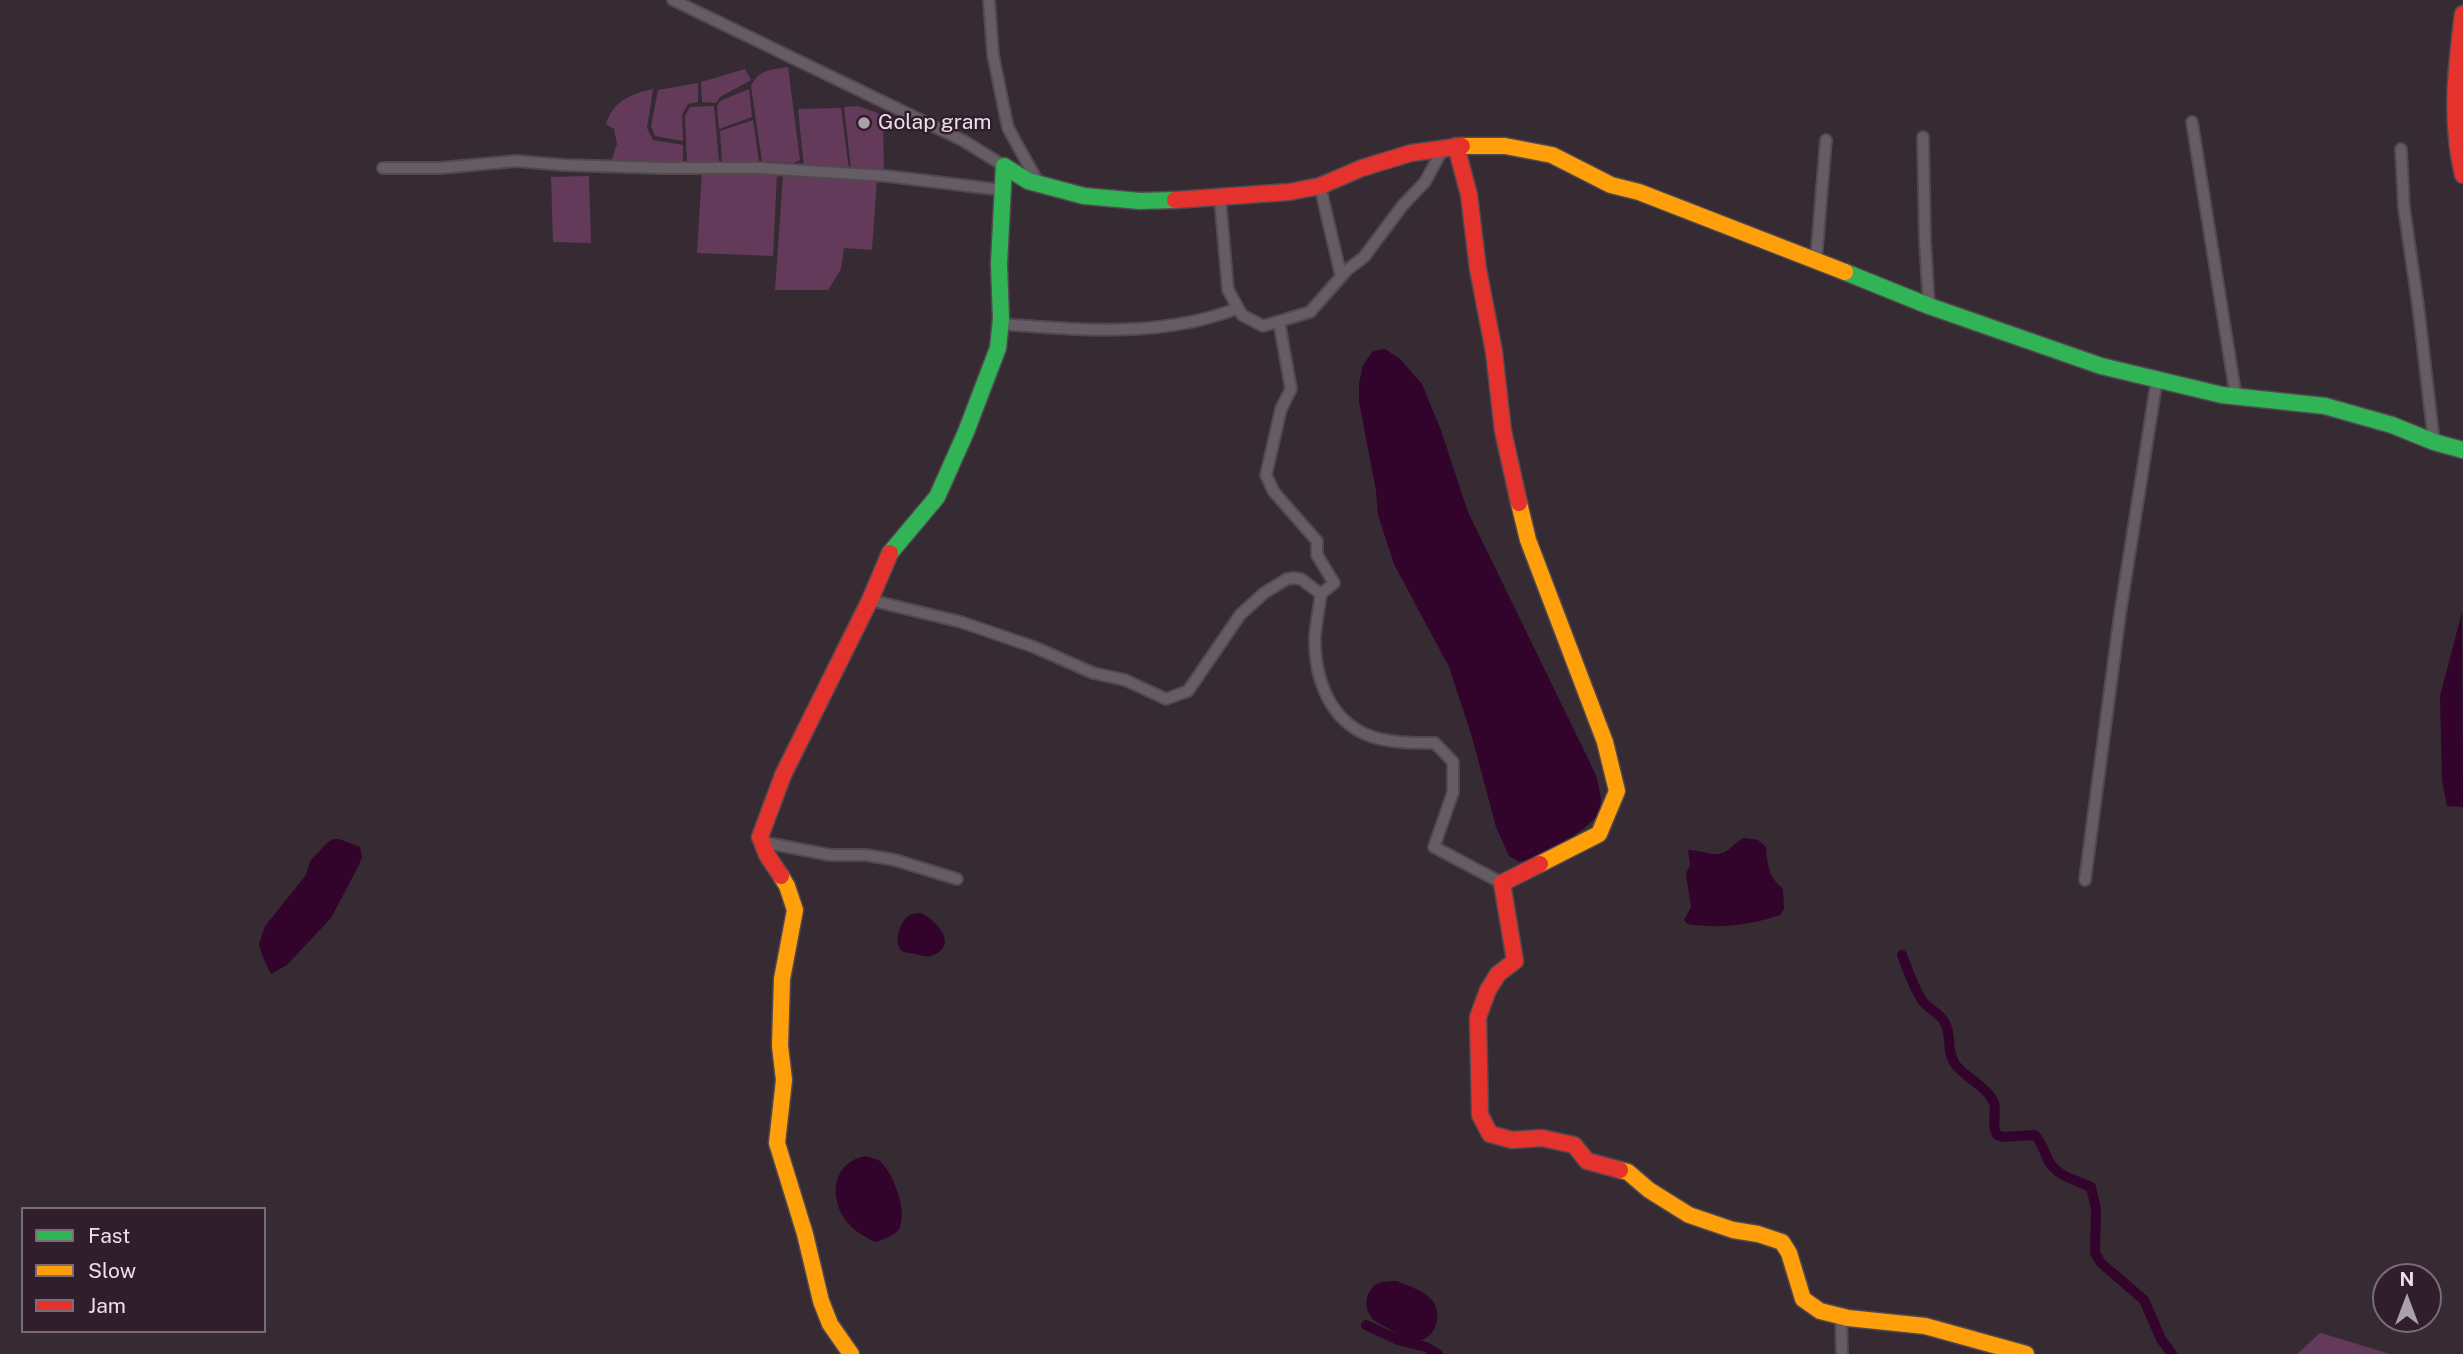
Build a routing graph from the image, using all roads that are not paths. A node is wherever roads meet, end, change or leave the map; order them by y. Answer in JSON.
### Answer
{"nodes":[{"id":1,"x":673,"y":0,"type":"edge"},
{"id":2,"x":989,"y":0,"type":"edge"},
{"id":3,"x":2463,"y":13,"type":"edge"},
{"id":4,"x":2192,"y":122,"type":"dead end"},
{"id":5,"x":1923,"y":136,"type":"dead end"},
{"id":6,"x":1826,"y":140,"type":"dead end"},
{"id":7,"x":1450,"y":147,"type":"junction"},
{"id":8,"x":2400,"y":149,"type":"dead end"},
{"id":9,"x":1004,"y":166,"type":"junction"},
{"id":10,"x":383,"y":169,"type":"dead end"},
{"id":11,"x":2463,"y":175,"type":"edge"},
{"id":12,"x":1040,"y":184,"type":"junction"},
{"id":13,"x":1320,"y":186,"type":"junction"},
{"id":14,"x":1002,"y":190,"type":"junction"},
{"id":15,"x":1220,"y":198,"type":"junction"},
{"id":16,"x":1816,"y":260,"type":"junction"},
{"id":17,"x":1341,"y":276,"type":"junction"},
{"id":18,"x":1929,"y":306,"type":"junction"},
{"id":19,"x":1238,"y":308,"type":"junction"},
{"id":20,"x":1279,"y":321,"type":"junction"},
{"id":21,"x":1000,"y":324,"type":"junction"},
{"id":22,"x":2157,"y":379,"type":"junction"},
{"id":23,"x":2236,"y":397,"type":"junction"},
{"id":24,"x":2434,"y":442,"type":"junction"},
{"id":25,"x":2463,"y":450,"type":"edge"},
{"id":26,"x":1321,"y":594,"type":"junction"},
{"id":27,"x":870,"y":600,"type":"junction"},
{"id":28,"x":762,"y":842,"type":"junction"},
{"id":29,"x":957,"y":879,"type":"dead end"},
{"id":30,"x":2085,"y":880,"type":"dead end"},
{"id":31,"x":1502,"y":883,"type":"junction"},
{"id":32,"x":1841,"y":1316,"type":"junction"},
{"id":33,"x":851,"y":1354,"type":"edge"},
{"id":34,"x":1842,"y":1354,"type":"edge"},
{"id":35,"x":2025,"y":1354,"type":"edge"}],
"edges":[{"from":1,"to":9,"type":"street"},
{"from":2,"to":12,"type":"street"},
{"from":3,"to":11,"type":"street"},
{"from":4,"to":23,"type":"street"},
{"from":5,"to":18,"type":"street"},
{"from":6,"to":16,"type":"street"},
{"from":7,"to":13,"type":"street"},
{"from":7,"to":16,"type":"street"},
{"from":7,"to":17,"type":"street"},
{"from":7,"to":31,"type":"street"},
{"from":8,"to":24,"type":"street"},
{"from":9,"to":12,"type":"street"},
{"from":9,"to":14,"type":"street"},
{"from":10,"to":14,"type":"street"},
{"from":12,"to":15,"type":"street"},
{"from":13,"to":15,"type":"street"},
{"from":13,"to":17,"type":"street"},
{"from":14,"to":21,"type":"street"},
{"from":15,"to":19,"type":"street"},
{"from":16,"to":18,"type":"street"},
{"from":17,"to":20,"type":"street"},
{"from":18,"to":22,"type":"street"},
{"from":19,"to":20,"type":"street"},
{"from":19,"to":21,"type":"street"},
{"from":20,"to":26,"type":"street"},
{"from":21,"to":27,"type":"street"},
{"from":22,"to":23,"type":"street"},
{"from":22,"to":30,"type":"street"},
{"from":23,"to":24,"type":"street"},
{"from":24,"to":25,"type":"street"},
{"from":26,"to":27,"type":"street"},
{"from":26,"to":31,"type":"street"},
{"from":27,"to":28,"type":"street"},
{"from":28,"to":29,"type":"street"},
{"from":28,"to":33,"type":"street"},
{"from":31,"to":32,"type":"street"},
{"from":32,"to":34,"type":"street"},
{"from":32,"to":35,"type":"street"}]}
